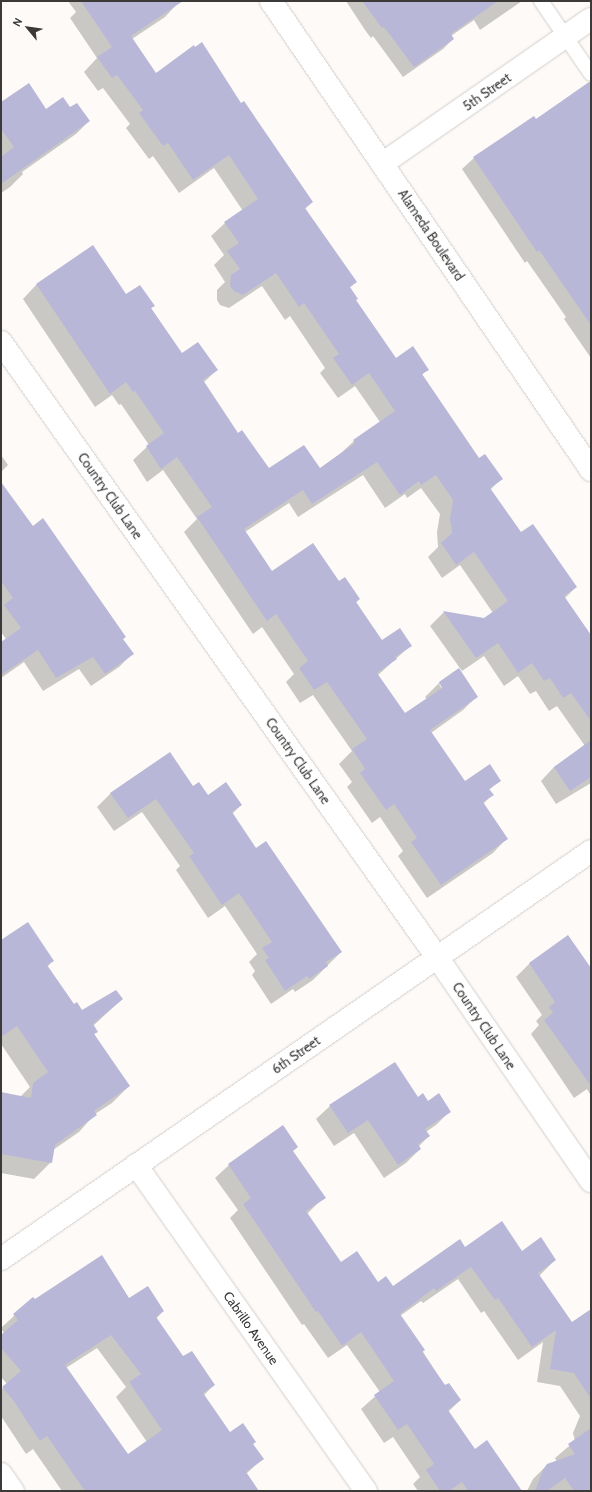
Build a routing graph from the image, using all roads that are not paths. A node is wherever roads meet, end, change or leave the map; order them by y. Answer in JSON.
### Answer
{"nodes":[{"id":1,"x":271,"y":1,"type":"edge"},
{"id":2,"x":541,"y":1,"type":"edge"},
{"id":3,"x":591,"y":19,"type":"edge"},
{"id":4,"x":566,"y":37,"type":"junction"},
{"id":5,"x":591,"y":74,"type":"edge"},
{"id":6,"x":382,"y":164,"type":"junction"},
{"id":7,"x":1,"y":342,"type":"edge"},
{"id":8,"x":591,"y":470,"type":"edge"},
{"id":9,"x":591,"y":851,"type":"edge"},
{"id":10,"x":437,"y":957,"type":"junction"},
{"id":11,"x":136,"y":1165,"type":"junction"},
{"id":12,"x":591,"y":1181,"type":"edge"},
{"id":13,"x":1,"y":1259,"type":"edge"},
{"id":14,"x":1,"y":1474,"type":"edge"},
{"id":15,"x":13,"y":1491,"type":"edge"},
{"id":16,"x":366,"y":1491,"type":"edge"}],
"edges":[{"from":1,"to":6,"type":"street","name":"Alameda Boulevard"},
{"from":2,"to":4,"type":"lane"},
{"from":3,"to":4,"type":"street","name":"5th Street"},
{"from":4,"to":5,"type":"lane"},
{"from":4,"to":6,"type":"street","name":"5th Street"},
{"from":6,"to":8,"type":"street","name":"Alameda Boulevard"},
{"from":7,"to":10,"type":"street","name":"Country Club Lane"},
{"from":9,"to":10,"type":"street","name":"6th Street"},
{"from":10,"to":11,"type":"street","name":"6th Street"},
{"from":10,"to":12,"type":"street","name":"Country Club Lane"},
{"from":11,"to":13,"type":"street","name":"6th Street"},
{"from":11,"to":16,"type":"street","name":"Cabrillo Avenue"},
{"from":14,"to":15,"type":"street"}]}
